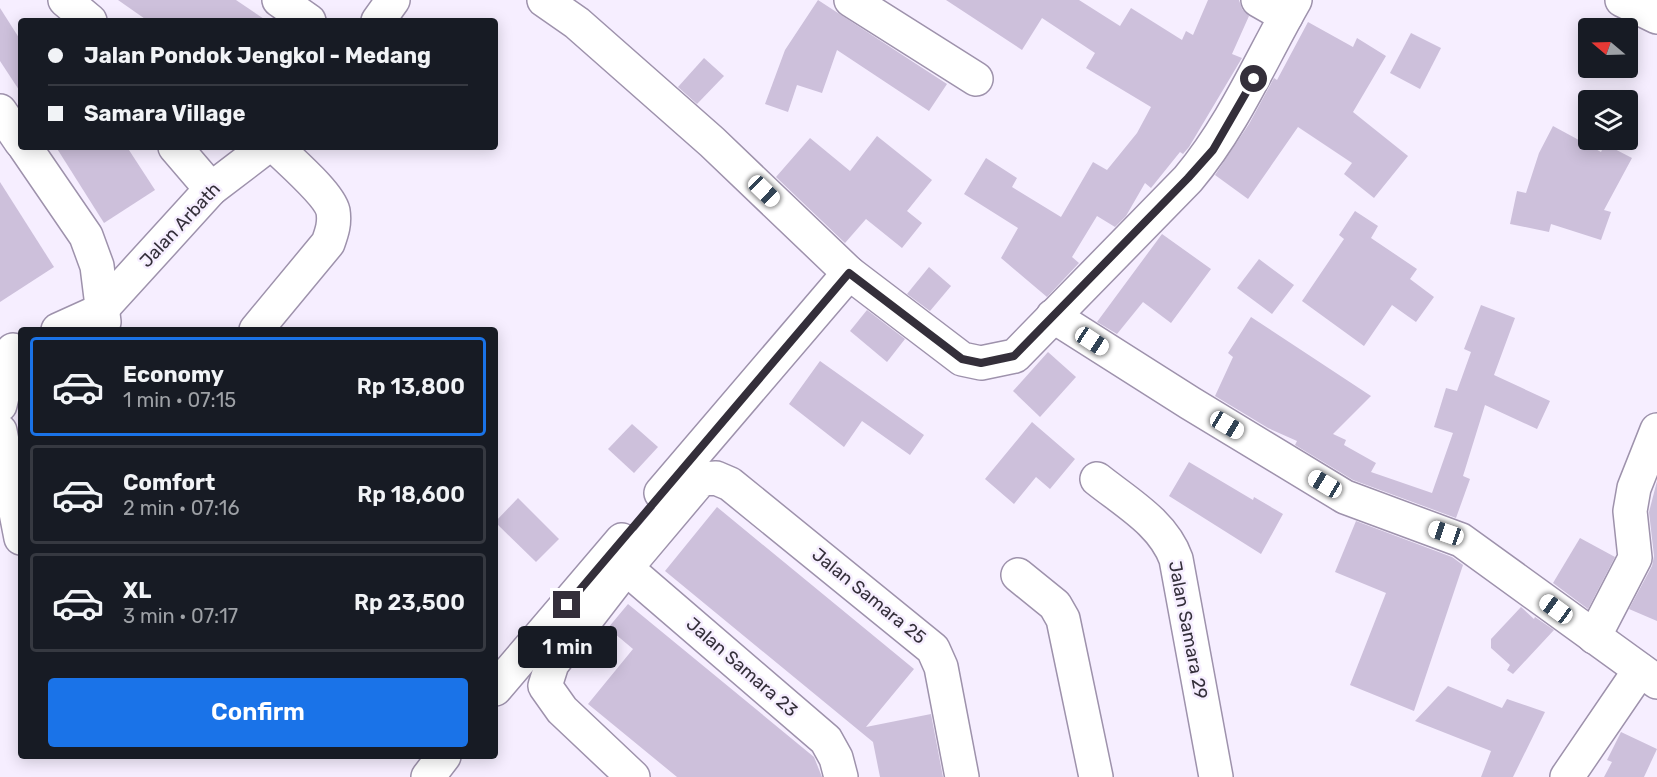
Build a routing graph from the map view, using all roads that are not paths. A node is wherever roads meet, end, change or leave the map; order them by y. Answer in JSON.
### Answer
{"nodes":[{"id":1,"x":65,"y":0,"type":"edge"},
{"id":2,"x":279,"y":0,"type":"edge"},
{"id":3,"x":393,"y":0,"type":"edge"},
{"id":4,"x":544,"y":0,"type":"edge"},
{"id":5,"x":851,"y":0,"type":"edge"},
{"id":6,"x":1258,"y":0,"type":"edge"},
{"id":7,"x":1622,"y":0,"type":"edge"},
{"id":8,"x":1291,"y":8,"type":"edge"},
{"id":9,"x":1657,"y":17,"type":"edge"},
{"id":10,"x":86,"y":18,"type":"edge"},
{"id":11,"x":305,"y":18,"type":"edge"},
{"id":12,"x":380,"y":18,"type":"edge"},
{"id":13,"x":976,"y":79,"type":"dead end"},
{"id":14,"x":0,"y":111,"type":"edge"},
{"id":15,"x":18,"y":138,"type":"edge"},
{"id":16,"x":27,"y":150,"type":"edge"},
{"id":17,"x":178,"y":150,"type":"edge"},
{"id":18,"x":262,"y":150,"type":"edge"},
{"id":19,"x":279,"y":150,"type":"edge"},
{"id":20,"x":210,"y":189,"type":"junction"},
{"id":21,"x":849,"y":273,"type":"junction"},
{"id":22,"x":1053,"y":316,"type":"junction"},
{"id":23,"x":103,"y":320,"type":"edge"},
{"id":24,"x":72,"y":327,"type":"edge"},
{"id":25,"x":258,"y":327,"type":"edge"},
{"id":26,"x":11,"y":345,"type":"edge"},
{"id":27,"x":0,"y":405,"type":"edge"},
{"id":28,"x":1657,"y":430,"type":"edge"},
{"id":29,"x":0,"y":431,"type":"edge"},
{"id":30,"x":1097,"y":479,"type":"dead end"},
{"id":31,"x":18,"y":523,"type":"edge"},
{"id":32,"x":626,"y":568,"type":"junction"},
{"id":33,"x":1018,"y":575,"type":"dead end"},
{"id":34,"x":1594,"y":637,"type":"junction"},
{"id":35,"x":1649,"y":676,"type":"edge"},
{"id":36,"x":498,"y":685,"type":"edge"},
{"id":37,"x":442,"y":759,"type":"edge"},
{"id":38,"x":428,"y":777,"type":"edge"},
{"id":39,"x":633,"y":777,"type":"edge"},
{"id":40,"x":841,"y":777,"type":"edge"},
{"id":41,"x":962,"y":777,"type":"edge"},
{"id":42,"x":1096,"y":777,"type":"edge"},
{"id":43,"x":1216,"y":777,"type":"edge"},
{"id":44,"x":1568,"y":777,"type":"edge"}],
"edges":[{"from":1,"to":10,"type":"street"},
{"from":2,"to":11,"type":"street"},
{"from":3,"to":12,"type":"street"},
{"from":4,"to":21,"type":"street"},
{"from":5,"to":13,"type":"street"},
{"from":6,"to":8,"type":"street"},
{"from":7,"to":9,"type":"street"},
{"from":8,"to":22,"type":"street"},
{"from":14,"to":15,"type":"street"},
{"from":16,"to":23,"type":"street"},
{"from":17,"to":20,"type":"street"},
{"from":18,"to":20,"type":"street","name":"Jalan Arbath"},
{"from":19,"to":25,"type":"street"},
{"from":20,"to":23,"type":"street","name":"Jalan Arbath"},
{"from":21,"to":22,"type":"street"},
{"from":21,"to":36,"type":"street"},
{"from":22,"to":34,"type":"street"},
{"from":23,"to":24,"type":"street"},
{"from":26,"to":27,"type":"street"},
{"from":28,"to":34,"type":"street"},
{"from":29,"to":31,"type":"street"},
{"from":30,"to":43,"type":"street","name":"Jalan Samara 29"},
{"from":32,"to":39,"type":"street"},
{"from":32,"to":40,"type":"street","name":"Jalan Samara 23"},
{"from":32,"to":41,"type":"street","name":"Jalan Samara 25"},
{"from":33,"to":42,"type":"street"},
{"from":34,"to":35,"type":"street"},
{"from":35,"to":44,"type":"street"},
{"from":37,"to":38,"type":"street"}]}
